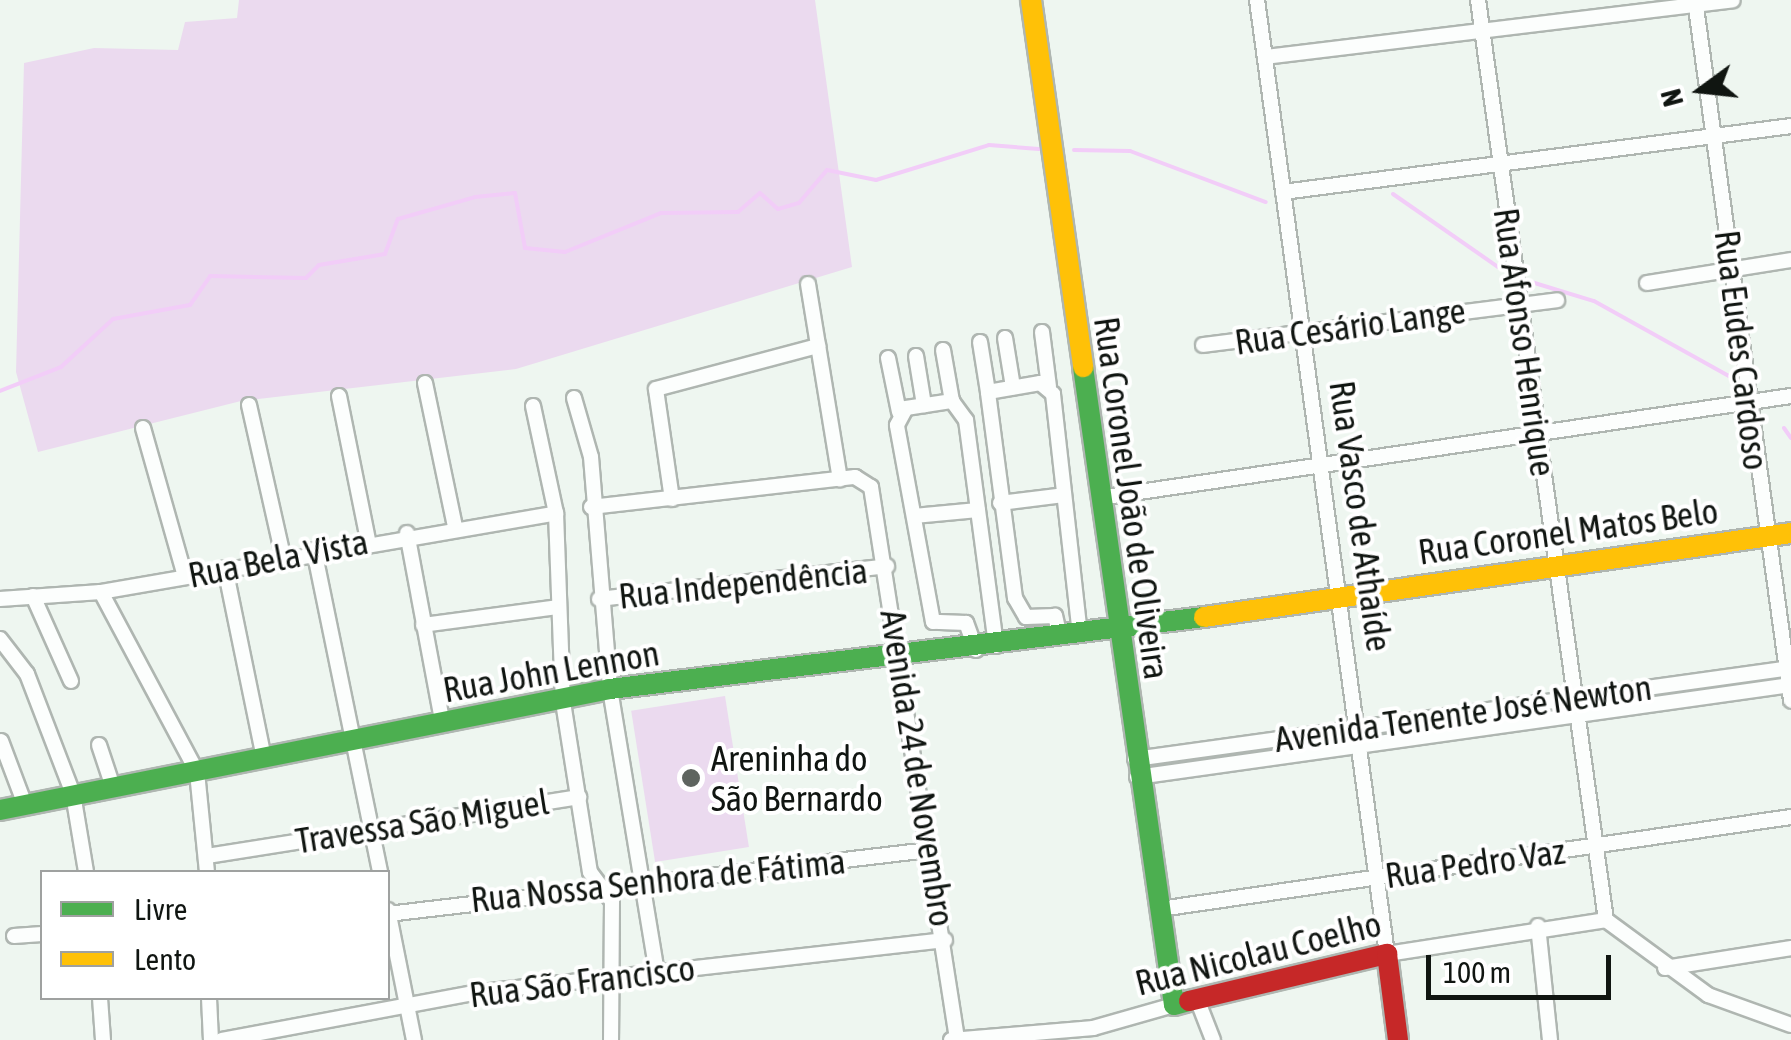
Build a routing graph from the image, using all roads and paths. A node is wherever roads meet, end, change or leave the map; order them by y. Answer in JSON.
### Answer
{"nodes":[{"id":1,"x":1031,"y":0,"type":"edge"},
{"id":2,"x":1044,"y":0,"type":"edge"},
{"id":3,"x":1257,"y":0,"type":"edge"},
{"id":4,"x":1478,"y":0,"type":"edge"},
{"id":5,"x":1733,"y":0,"type":"edge"},
{"id":6,"x":1695,"y":3,"type":"edge"},
{"id":7,"x":1482,"y":30,"type":"junction"},
{"id":8,"x":1266,"y":57,"type":"junction"},
{"id":9,"x":1791,"y":126,"type":"edge"},
{"id":10,"x":1713,"y":138,"type":"junction"},
{"id":11,"x":1500,"y":170,"type":"junction"},
{"id":12,"x":1282,"y":192,"type":"junction"},
{"id":13,"x":1791,"y":260,"type":"edge"},
{"id":14,"x":1731,"y":268,"type":"junction"},
{"id":15,"x":1647,"y":283,"type":"dead end"},
{"id":16,"x":808,"y":284,"type":"dead end"},
{"id":17,"x":1557,"y":300,"type":"dead end"},
{"id":18,"x":1521,"y":303,"type":"junction"},
{"id":19,"x":1302,"y":330,"type":"junction"},
{"id":20,"x":1042,"y":332,"type":"dead end"},
{"id":21,"x":1005,"y":338,"type":"dead end"},
{"id":22,"x":980,"y":342,"type":"dead end"},
{"id":23,"x":1202,"y":345,"type":"dead end"},
{"id":24,"x":818,"y":346,"type":"junction"},
{"id":25,"x":943,"y":350,"type":"dead end"},
{"id":26,"x":916,"y":356,"type":"dead end"},
{"id":27,"x":888,"y":358,"type":"dead end"},
{"id":28,"x":425,"y":382,"type":"dead end"},
{"id":29,"x":1049,"y":387,"type":"junction"},
{"id":30,"x":1013,"y":388,"type":"junction"},
{"id":31,"x":988,"y":392,"type":"junction"},
{"id":32,"x":339,"y":396,"type":"dead end"},
{"id":33,"x":1791,"y":396,"type":"edge"},
{"id":34,"x":574,"y":398,"type":"dead end"},
{"id":35,"x":952,"y":401,"type":"junction"},
{"id":36,"x":1750,"y":401,"type":"junction"},
{"id":37,"x":249,"y":405,"type":"dead end"},
{"id":38,"x":924,"y":405,"type":"junction"},
{"id":39,"x":533,"y":406,"type":"dead end"},
{"id":40,"x":899,"y":412,"type":"junction"},
{"id":41,"x":143,"y":428,"type":"dead end"},
{"id":42,"x":1537,"y":433,"type":"junction"},
{"id":43,"x":1322,"y":466,"type":"junction"},
{"id":44,"x":840,"y":478,"type":"junction"},
{"id":45,"x":1064,"y":496,"type":"junction"},
{"id":46,"x":1112,"y":496,"type":"junction"},
{"id":47,"x":672,"y":499,"type":"junction"},
{"id":48,"x":1000,"y":503,"type":"junction"},
{"id":49,"x":590,"y":507,"type":"junction"},
{"id":50,"x":978,"y":510,"type":"junction"},
{"id":51,"x":556,"y":513,"type":"junction"},
{"id":52,"x":914,"y":516,"type":"junction"},
{"id":53,"x":455,"y":526,"type":"junction"},
{"id":54,"x":406,"y":534,"type":"junction"},
{"id":55,"x":1791,"y":534,"type":"edge"},
{"id":56,"x":1765,"y":536,"type":"junction"},
{"id":57,"x":368,"y":540,"type":"junction"},
{"id":58,"x":314,"y":550,"type":"junction"},
{"id":59,"x":283,"y":556,"type":"junction"},
{"id":60,"x":887,"y":566,"type":"junction"},
{"id":61,"x":1558,"y":566,"type":"junction"},
{"id":62,"x":225,"y":568,"type":"junction"},
{"id":63,"x":185,"y":576,"type":"junction"},
{"id":64,"x":101,"y":592,"type":"junction"},
{"id":65,"x":33,"y":596,"type":"junction"},
{"id":66,"x":1339,"y":596,"type":"junction"},
{"id":67,"x":0,"y":599,"type":"edge"},
{"id":68,"x":599,"y":599,"type":"junction"},
{"id":69,"x":558,"y":607,"type":"junction"},
{"id":70,"x":423,"y":625,"type":"junction"},
{"id":71,"x":1123,"y":627,"type":"junction"},
{"id":72,"x":1070,"y":635,"type":"junction"},
{"id":73,"x":0,"y":640,"type":"edge"},
{"id":74,"x":986,"y":648,"type":"junction"},
{"id":75,"x":901,"y":655,"type":"junction"},
{"id":76,"x":1789,"y":668,"type":"edge"},
{"id":77,"x":71,"y":681,"type":"dead end"},
{"id":78,"x":610,"y":688,"type":"junction"},
{"id":79,"x":1790,"y":690,"type":"edge"},
{"id":80,"x":562,"y":702,"type":"junction"},
{"id":81,"x":1574,"y":706,"type":"junction"},
{"id":82,"x":442,"y":725,"type":"junction"},
{"id":83,"x":1356,"y":726,"type":"junction"},
{"id":84,"x":354,"y":739,"type":"junction"},
{"id":85,"x":1,"y":741,"type":"edge"},
{"id":86,"x":99,"y":744,"type":"dead end"},
{"id":87,"x":1358,"y":744,"type":"junction"},
{"id":88,"x":264,"y":758,"type":"junction"},
{"id":89,"x":1142,"y":767,"type":"junction"},
{"id":90,"x":197,"y":772,"type":"junction"},
{"id":91,"x":114,"y":787,"type":"junction"},
{"id":92,"x":73,"y":794,"type":"junction"},
{"id":93,"x":579,"y":797,"type":"junction"},
{"id":94,"x":25,"y":805,"type":"junction"},
{"id":95,"x":0,"y":810,"type":"edge"},
{"id":96,"x":1791,"y":817,"type":"edge"},
{"id":97,"x":371,"y":826,"type":"junction"},
{"id":98,"x":1596,"y":846,"type":"junction"},
{"id":99,"x":929,"y":850,"type":"junction"},
{"id":100,"x":207,"y":856,"type":"junction"},
{"id":101,"x":86,"y":870,"type":"edge"},
{"id":102,"x":207,"y":870,"type":"edge"},
{"id":103,"x":380,"y":870,"type":"edge"},
{"id":104,"x":1377,"y":876,"type":"junction"},
{"id":105,"x":648,"y":881,"type":"junction"},
{"id":106,"x":599,"y":888,"type":"junction"},
{"id":107,"x":1164,"y":908,"type":"junction"},
{"id":108,"x":390,"y":912,"type":"edge"},
{"id":109,"x":1606,"y":920,"type":"junction"},
{"id":110,"x":390,"y":921,"type":"edge"},
{"id":111,"x":1538,"y":926,"type":"junction"},
{"id":112,"x":40,"y":934,"type":"edge"},
{"id":113,"x":14,"y":936,"type":"dead end"},
{"id":114,"x":945,"y":940,"type":"junction"},
{"id":115,"x":1791,"y":948,"type":"edge"},
{"id":116,"x":1387,"y":954,"type":"junction"},
{"id":117,"x":1665,"y":968,"type":"junction"},
{"id":118,"x":657,"y":972,"type":"junction"},
{"id":119,"x":612,"y":977,"type":"junction"},
{"id":120,"x":100,"y":1000,"type":"edge"},
{"id":121,"x":209,"y":1000,"type":"edge"},
{"id":122,"x":1185,"y":1002,"type":"junction"},
{"id":123,"x":408,"y":1004,"type":"junction"},
{"id":124,"x":1791,"y":1025,"type":"edge"},
{"id":125,"x":1096,"y":1034,"type":"edge"},
{"id":126,"x":1030,"y":1037,"type":"edge"},
{"id":127,"x":971,"y":1039,"type":"edge"},
{"id":128,"x":102,"y":1040,"type":"edge"},
{"id":129,"x":211,"y":1040,"type":"edge"},
{"id":130,"x":222,"y":1040,"type":"edge"},
{"id":131,"x":414,"y":1040,"type":"edge"},
{"id":132,"x":610,"y":1040,"type":"edge"},
{"id":133,"x":954,"y":1040,"type":"edge"},
{"id":134,"x":1214,"y":1040,"type":"edge"},
{"id":135,"x":1398,"y":1040,"type":"edge"},
{"id":136,"x":1550,"y":1040,"type":"edge"}],
"edges":[{"from":1,"to":71,"type":"street","name":"Rua Coronel João de Oliveira"},
{"from":2,"to":46,"type":"street","name":"Rua Coronel João de Oliveira"},
{"from":3,"to":8,"type":"street","name":"Rua Vasco de Athaíde"},
{"from":4,"to":7,"type":"street","name":"Rua Afonso Henrique"},
{"from":5,"to":6,"type":"street"},
{"from":6,"to":7,"type":"street"},
{"from":6,"to":10,"type":"street","name":"Rua Eudes Cardoso"},
{"from":7,"to":8,"type":"street"},
{"from":7,"to":11,"type":"street","name":"Rua Afonso Henrique"},
{"from":8,"to":12,"type":"street","name":"Rua Vasco de Athaíde"},
{"from":9,"to":10,"type":"street"},
{"from":10,"to":11,"type":"street"},
{"from":10,"to":14,"type":"street","name":"Rua Eudes Cardoso"},
{"from":11,"to":12,"type":"street"},
{"from":11,"to":18,"type":"street","name":"Rua Afonso Henrique"},
{"from":12,"to":19,"type":"street","name":"Rua Vasco de Athaíde"},
{"from":13,"to":14,"type":"street"},
{"from":14,"to":15,"type":"street"},
{"from":14,"to":36,"type":"street","name":"Rua Eudes Cardoso"},
{"from":16,"to":24,"type":"street"},
{"from":17,"to":18,"type":"street","name":"Rua Cesário Lange"},
{"from":18,"to":19,"type":"street","name":"Rua Cesário Lange"},
{"from":18,"to":42,"type":"street","name":"Rua Afonso Henrique"},
{"from":19,"to":23,"type":"street","name":"Rua Cesário Lange"},
{"from":19,"to":43,"type":"street","name":"Rua Vasco de Athaíde"},
{"from":20,"to":29,"type":"street"},
{"from":21,"to":30,"type":"street"},
{"from":22,"to":31,"type":"street"},
{"from":24,"to":44,"type":"street"},
{"from":24,"to":47,"type":"street"},
{"from":25,"to":35,"type":"street"},
{"from":26,"to":38,"type":"street"},
{"from":27,"to":40,"type":"street"},
{"from":28,"to":53,"type":"street"},
{"from":29,"to":30,"type":"street"},
{"from":29,"to":45,"type":"street"},
{"from":30,"to":31,"type":"street"},
{"from":31,"to":48,"type":"street"},
{"from":32,"to":57,"type":"street"},
{"from":33,"to":36,"type":"street"},
{"from":34,"to":49,"type":"street"},
{"from":35,"to":38,"type":"street"},
{"from":35,"to":50,"type":"street"},
{"from":36,"to":42,"type":"street"},
{"from":36,"to":56,"type":"street","name":"Rua Eudes Cardoso"},
{"from":37,"to":59,"type":"street"},
{"from":38,"to":40,"type":"street"},
{"from":39,"to":51,"type":"street"},
{"from":40,"to":52,"type":"street"},
{"from":41,"to":63,"type":"street"},
{"from":42,"to":43,"type":"street"},
{"from":42,"to":61,"type":"street","name":"Rua Afonso Henrique"},
{"from":43,"to":46,"type":"street"},
{"from":43,"to":66,"type":"street","name":"Rua Vasco de Athaíde"},
{"from":44,"to":47,"type":"street"},
{"from":44,"to":60,"type":"street","name":"Avenida 24 de Novembro"},
{"from":45,"to":48,"type":"street"},
{"from":45,"to":72,"type":"street"},
{"from":46,"to":71,"type":"street","name":"Rua Coronel João de Oliveira"},
{"from":47,"to":49,"type":"street"},
{"from":48,"to":72,"type":"street"},
{"from":49,"to":68,"type":"street"},
{"from":50,"to":52,"type":"street"},
{"from":50,"to":74,"type":"street"},
{"from":51,"to":53,"type":"street","name":"Rua Bela Vista"},
{"from":51,"to":69,"type":"street"},
{"from":52,"to":74,"type":"street"},
{"from":53,"to":54,"type":"street","name":"Rua Bela Vista"},
{"from":54,"to":57,"type":"street","name":"Rua Bela Vista"},
{"from":54,"to":70,"type":"street"},
{"from":55,"to":56,"type":"street","name":"Rua Coronel Matos Belo"},
{"from":56,"to":61,"type":"street","name":"Rua Coronel Matos Belo"},
{"from":56,"to":76,"type":"street","name":"Rua Eudes Cardoso"},
{"from":57,"to":58,"type":"street","name":"Rua Bela Vista"},
{"from":58,"to":59,"type":"street","name":"Rua Bela Vista"},
{"from":58,"to":84,"type":"street"},
{"from":59,"to":62,"type":"street","name":"Rua Bela Vista"},
{"from":60,"to":68,"type":"street","name":"Rua Independência"},
{"from":60,"to":75,"type":"street","name":"Avenida 24 de Novembro"},
{"from":61,"to":66,"type":"street","name":"Rua Coronel Matos Belo"},
{"from":61,"to":81,"type":"street","name":"Rua Afonso Henrique"},
{"from":62,"to":63,"type":"street","name":"Rua Bela Vista"},
{"from":62,"to":88,"type":"street"},
{"from":63,"to":64,"type":"street","name":"Rua Bela Vista"},
{"from":64,"to":65,"type":"street","name":"Rua Bela Vista"},
{"from":64,"to":90,"type":"street"},
{"from":65,"to":67,"type":"street","name":"Rua Bela Vista"},
{"from":65,"to":77,"type":"street"},
{"from":66,"to":71,"type":"street","name":"Rua Coronel Matos Belo"},
{"from":66,"to":83,"type":"street","name":"Rua Vasco de Athaíde"},
{"from":68,"to":78,"type":"street"},
{"from":69,"to":70,"type":"street"},
{"from":69,"to":80,"type":"street"},
{"from":70,"to":82,"type":"street"},
{"from":71,"to":72,"type":"street","name":"Rua John Lennon"},
{"from":71,"to":89,"type":"street","name":"Rua Coronel João de Oliveira"},
{"from":72,"to":74,"type":"street","name":"Rua John Lennon"},
{"from":73,"to":92,"type":"street"},
{"from":74,"to":75,"type":"street","name":"Rua John Lennon"},
{"from":75,"to":78,"type":"street","name":"Rua John Lennon"},
{"from":75,"to":99,"type":"street","name":"Avenida 24 de Novembro"},
{"from":76,"to":79,"type":"street","name":"Rua Eudes Cardoso"},
{"from":76,"to":81,"type":"street","name":"Avenida Tenente José Newton"},
{"from":78,"to":80,"type":"street","name":"Rua John Lennon"},
{"from":78,"to":105,"type":"street"},
{"from":79,"to":81,"type":"street","name":"Avenida Tenente José Newton"},
{"from":80,"to":82,"type":"street","name":"Rua John Lennon"},
{"from":80,"to":93,"type":"street"},
{"from":81,"to":83,"type":"street","name":"Avenida Tenente José Newton"},
{"from":81,"to":87,"type":"street","name":"Avenida Tenente José Newton"},
{"from":81,"to":98,"type":"street","name":"Rua Afonso Henrique"},
{"from":82,"to":84,"type":"street","name":"Rua John Lennon"},
{"from":83,"to":87,"type":"street","name":"Rua Vasco de Athaíde"},
{"from":83,"to":89,"type":"street","name":"Avenida Tenente José Newton"},
{"from":84,"to":88,"type":"street","name":"Rua John Lennon"},
{"from":84,"to":97,"type":"street"},
{"from":85,"to":94,"type":"street"},
{"from":86,"to":91,"type":"street"},
{"from":87,"to":89,"type":"street","name":"Avenida Tenente José Newton"},
{"from":87,"to":104,"type":"street","name":"Rua Vasco de Athaíde"},
{"from":88,"to":90,"type":"street","name":"Rua John Lennon"},
{"from":89,"to":107,"type":"street","name":"Rua Coronel João de Oliveira"},
{"from":90,"to":91,"type":"street","name":"Rua John Lennon"},
{"from":90,"to":100,"type":"street"},
{"from":91,"to":92,"type":"street","name":"Rua John Lennon"},
{"from":92,"to":94,"type":"street","name":"Rua John Lennon"},
{"from":92,"to":101,"type":"street"},
{"from":93,"to":97,"type":"street","name":"Travessa São Miguel"},
{"from":93,"to":106,"type":"street"},
{"from":94,"to":95,"type":"street","name":"Rua John Lennon"},
{"from":96,"to":98,"type":"street","name":"Rua Pedro Vaz"},
{"from":97,"to":100,"type":"street","name":"Travessa São Miguel"},
{"from":97,"to":103,"type":"street"},
{"from":98,"to":104,"type":"street","name":"Rua Pedro Vaz"},
{"from":98,"to":109,"type":"street","name":"Rua Afonso Henrique"},
{"from":99,"to":105,"type":"street","name":"Rua Nossa Senhora de Fátima"},
{"from":99,"to":114,"type":"street","name":"Avenida 24 de Novembro"},
{"from":100,"to":102,"type":"street"},
{"from":104,"to":107,"type":"street","name":"Rua Pedro Vaz"},
{"from":104,"to":116,"type":"street","name":"Rua Vasco de Athaíde"},
{"from":105,"to":106,"type":"street","name":"Rua Nossa Senhora de Fátima"},
{"from":105,"to":118,"type":"street"},
{"from":106,"to":108,"type":"street","name":"Rua Nossa Senhora de Fátima"},
{"from":106,"to":119,"type":"street"},
{"from":107,"to":122,"type":"street","name":"Rua Coronel João de Oliveira"},
{"from":109,"to":111,"type":"street","name":"Rua Nicolau Coelho"},
{"from":109,"to":117,"type":"street"},
{"from":110,"to":123,"type":"street"},
{"from":111,"to":116,"type":"street","name":"Rua Nicolau Coelho"},
{"from":111,"to":136,"type":"street"},
{"from":112,"to":113,"type":"street"},
{"from":114,"to":118,"type":"street","name":"Rua São Francisco"},
{"from":114,"to":133,"type":"street","name":"Avenida 24 de Novembro"},
{"from":115,"to":117,"type":"street"},
{"from":116,"to":122,"type":"street","name":"Rua Nicolau Coelho"},
{"from":116,"to":135,"type":"street","name":"Rua Vasco de Athaíde"},
{"from":117,"to":124,"type":"street"},
{"from":118,"to":119,"type":"street","name":"Rua São Francisco"},
{"from":119,"to":123,"type":"street","name":"Rua São Francisco"},
{"from":119,"to":132,"type":"street"},
{"from":120,"to":128,"type":"street"},
{"from":121,"to":129,"type":"street"},
{"from":122,"to":125,"type":"street","name":"Rua Nicolau Coelho"},
{"from":122,"to":134,"type":"street","name":"Rua Coronel João de Oliveira"},
{"from":123,"to":130,"type":"street","name":"Rua São Francisco"},
{"from":123,"to":131,"type":"street"},
{"from":125,"to":126,"type":"street","name":"Rua Nicolau Coelho"},
{"from":126,"to":127,"type":"street","name":"Rua Nicolau Coelho"},
{"from":127,"to":133,"type":"street","name":"Rua Nicolau Coelho"}]}
